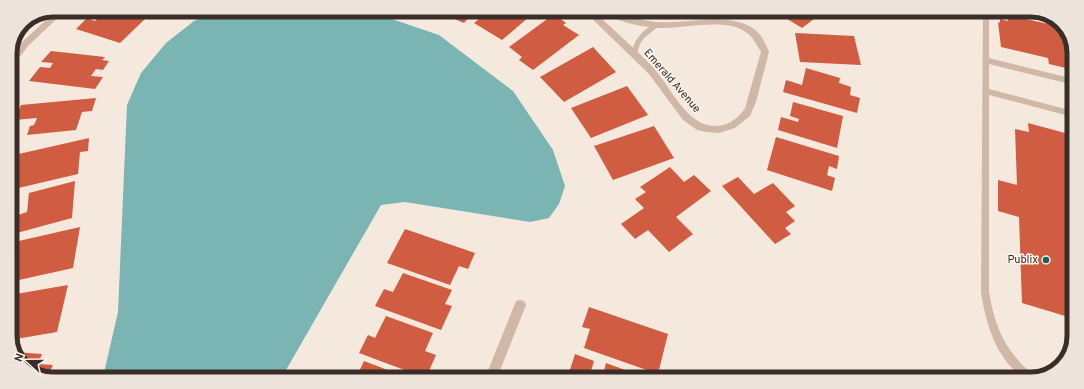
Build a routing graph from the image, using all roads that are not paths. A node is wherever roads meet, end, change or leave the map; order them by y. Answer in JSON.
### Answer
{"nodes":[{"id":1,"x":54,"y":17,"type":"edge"},
{"id":2,"x":594,"y":17,"type":"edge"},
{"id":3,"x":626,"y":17,"type":"edge"},
{"id":4,"x":986,"y":17,"type":"edge"},
{"id":5,"x":657,"y":25,"type":"junction"},
{"id":6,"x":634,"y":54,"type":"junction"},
{"id":7,"x":17,"y":55,"type":"edge"},
{"id":8,"x":985,"y":60,"type":"junction"},
{"id":9,"x":1067,"y":80,"type":"edge"},
{"id":10,"x":985,"y":91,"type":"junction"},
{"id":11,"x":1067,"y":112,"type":"edge"},
{"id":12,"x":520,"y":305,"type":"dead end"},
{"id":13,"x":493,"y":372,"type":"edge"},
{"id":14,"x":1021,"y":372,"type":"edge"}],
"edges":[{"from":1,"to":7,"type":"street"},
{"from":2,"to":6,"type":"street","name":"Emerald Avenue"},
{"from":3,"to":5,"type":"street","name":"Emerald Avenue"},
{"from":4,"to":8,"type":"lane"},
{"from":5,"to":6,"type":"lane"},
{"from":5,"to":6,"type":"street","name":"Emerald Avenue"},
{"from":8,"to":9,"type":"lane"},
{"from":8,"to":10,"type":"lane"},
{"from":10,"to":11,"type":"lane"},
{"from":10,"to":14,"type":"lane"},
{"from":12,"to":13,"type":"street"}]}
